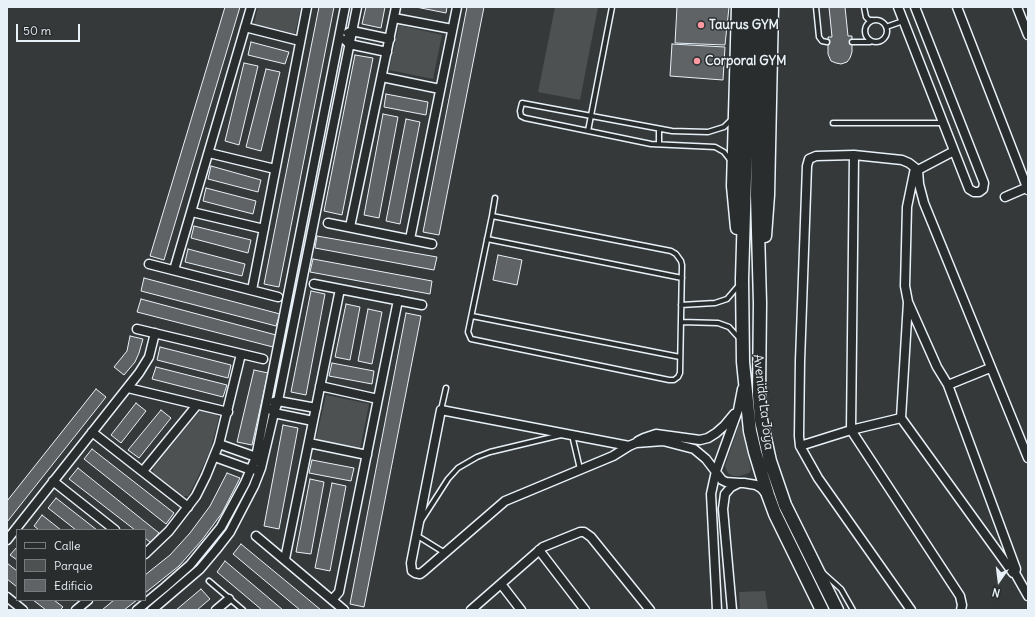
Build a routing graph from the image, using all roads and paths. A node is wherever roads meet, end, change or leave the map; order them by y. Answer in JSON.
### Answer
{"nodes":[{"id":1,"x":251,"y":7,"type":"edge"},
{"id":2,"x":307,"y":7,"type":"edge"},
{"id":3,"x":345,"y":7,"type":"edge"},
{"id":4,"x":357,"y":7,"type":"edge"},
{"id":5,"x":396,"y":7,"type":"edge"},
{"id":6,"x":457,"y":7,"type":"edge"},
{"id":7,"x":612,"y":7,"type":"edge"},
{"id":8,"x":738,"y":7,"type":"edge"},
{"id":9,"x":750,"y":7,"type":"edge"},
{"id":10,"x":760,"y":7,"type":"edge"},
{"id":11,"x":772,"y":7,"type":"edge"},
{"id":12,"x":816,"y":7,"type":"edge"},
{"id":13,"x":864,"y":7,"type":"edge"},
{"id":14,"x":898,"y":7,"type":"edge"},
{"id":15,"x":915,"y":7,"type":"edge"},
{"id":16,"x":957,"y":7,"type":"edge"},
{"id":17,"x":1017,"y":7,"type":"edge"},
{"id":18,"x":394,"y":18,"type":"junction"},
{"id":19,"x":874,"y":20,"type":"junction"},
{"id":20,"x":903,"y":21,"type":"junction"},
{"id":21,"x":245,"y":27,"type":"junction"},
{"id":22,"x":886,"y":27,"type":"junction"},
{"id":23,"x":452,"y":29,"type":"junction"},
{"id":24,"x":352,"y":31,"type":"junction"},
{"id":25,"x":1028,"y":35,"type":"edge"},
{"id":26,"x":340,"y":36,"type":"junction"},
{"id":27,"x":390,"y":39,"type":"junction"},
{"id":28,"x":300,"y":41,"type":"junction"},
{"id":29,"x":827,"y":42,"type":"dead end"},
{"id":30,"x":852,"y":42,"type":"dead end"},
{"id":31,"x":871,"y":42,"type":"junction"},
{"id":32,"x":349,"y":44,"type":"junction"},
{"id":33,"x":387,"y":52,"type":"junction"},
{"id":34,"x":382,"y":76,"type":"junction"},
{"id":35,"x":440,"y":90,"type":"junction"},
{"id":36,"x":753,"y":91,"type":"junction"},
{"id":37,"x":736,"y":107,"type":"junction"},
{"id":38,"x":591,"y":117,"type":"junction"},
{"id":39,"x":833,"y":123,"type":"dead end"},
{"id":40,"x":943,"y":123,"type":"junction"},
{"id":41,"x":659,"y":129,"type":"junction"},
{"id":42,"x":588,"y":131,"type":"junction"},
{"id":43,"x":659,"y":144,"type":"junction"},
{"id":44,"x":954,"y":151,"type":"junction"},
{"id":45,"x":209,"y":153,"type":"junction"},
{"id":46,"x":854,"y":155,"type":"junction"},
{"id":47,"x":917,"y":169,"type":"junction"},
{"id":48,"x":275,"y":170,"type":"junction"},
{"id":49,"x":734,"y":172,"type":"junction"},
{"id":50,"x":1028,"y":188,"type":"edge"},
{"id":51,"x":1005,"y":197,"type":"dead end"},
{"id":52,"x":495,"y":198,"type":"dead end"},
{"id":53,"x":192,"y":212,"type":"junction"},
{"id":54,"x":492,"y":216,"type":"junction"},
{"id":55,"x":328,"y":223,"type":"dead end"},
{"id":56,"x":350,"y":227,"type":"junction"},
{"id":57,"x":264,"y":229,"type":"junction"},
{"id":58,"x":410,"y":239,"type":"junction"},
{"id":59,"x":487,"y":240,"type":"junction"},
{"id":60,"x":432,"y":244,"type":"dead end"},
{"id":61,"x":148,"y":264,"type":"dead end"},
{"id":62,"x":174,"y":270,"type":"junction"},
{"id":63,"x":682,"y":278,"type":"junction"},
{"id":64,"x":742,"y":280,"type":"junction"},
{"id":65,"x":314,"y":284,"type":"dead end"},
{"id":66,"x":340,"y":289,"type":"junction"},
{"id":67,"x":252,"y":290,"type":"junction"},
{"id":68,"x":278,"y":297,"type":"dead end"},
{"id":69,"x":398,"y":300,"type":"junction"},
{"id":70,"x":908,"y":302,"type":"junction"},
{"id":71,"x":760,"y":303,"type":"junction"},
{"id":72,"x":422,"y":305,"type":"dead end"},
{"id":73,"x":681,"y":305,"type":"junction"},
{"id":74,"x":472,"y":316,"type":"junction"},
{"id":75,"x":681,"y":322,"type":"junction"},
{"id":76,"x":136,"y":329,"type":"dead end"},
{"id":77,"x":155,"y":333,"type":"junction"},
{"id":78,"x":742,"y":347,"type":"junction"},
{"id":79,"x":241,"y":354,"type":"junction"},
{"id":80,"x":680,"y":357,"type":"junction"},
{"id":81,"x":263,"y":359,"type":"dead end"},
{"id":82,"x":743,"y":362,"type":"junction"},
{"id":83,"x":990,"y":368,"type":"junction"},
{"id":84,"x":948,"y":385,"type":"junction"},
{"id":85,"x":320,"y":386,"type":"junction"},
{"id":86,"x":128,"y":388,"type":"junction"},
{"id":87,"x":446,"y":388,"type":"dead end"},
{"id":88,"x":378,"y":399,"type":"junction"},
{"id":89,"x":278,"y":401,"type":"junction"},
{"id":90,"x":197,"y":405,"type":"junction"},
{"id":91,"x":267,"y":405,"type":"junction"},
{"id":92,"x":316,"y":408,"type":"junction"},
{"id":93,"x":441,"y":410,"type":"junction"},
{"id":94,"x":738,"y":410,"type":"junction"},
{"id":95,"x":228,"y":412,"type":"junction"},
{"id":96,"x":274,"y":413,"type":"junction"},
{"id":97,"x":901,"y":418,"type":"junction"},
{"id":98,"x":313,"y":421,"type":"junction"},
{"id":99,"x":851,"y":430,"type":"junction"},
{"id":100,"x":92,"y":432,"type":"junction"},
{"id":101,"x":569,"y":434,"type":"junction"},
{"id":102,"x":309,"y":443,"type":"junction"},
{"id":103,"x":219,"y":444,"type":"junction"},
{"id":104,"x":632,"y":445,"type":"junction"},
{"id":105,"x":800,"y":446,"type":"junction"},
{"id":106,"x":367,"y":455,"type":"junction"},
{"id":107,"x":215,"y":457,"type":"junction"},
{"id":108,"x":256,"y":457,"type":"junction"},
{"id":109,"x":1028,"y":458,"type":"edge"},
{"id":110,"x":261,"y":468,"type":"junction"},
{"id":111,"x":580,"y":469,"type":"junction"},
{"id":112,"x":250,"y":470,"type":"junction"},
{"id":113,"x":143,"y":471,"type":"junction"},
{"id":114,"x":716,"y":471,"type":"junction"},
{"id":115,"x":53,"y":481,"type":"junction"},
{"id":116,"x":739,"y":483,"type":"junction"},
{"id":117,"x":768,"y":495,"type":"junction"},
{"id":118,"x":188,"y":507,"type":"junction"},
{"id":119,"x":18,"y":529,"type":"edge"},
{"id":120,"x":114,"y":529,"type":"edge"},
{"id":121,"x":16,"y":531,"type":"edge"},
{"id":122,"x":417,"y":531,"type":"junction"},
{"id":123,"x":256,"y":536,"type":"dead end"},
{"id":124,"x":7,"y":540,"type":"edge"},
{"id":125,"x":538,"y":550,"type":"junction"},
{"id":126,"x":146,"y":553,"type":"edge"},
{"id":127,"x":445,"y":553,"type":"junction"},
{"id":128,"x":808,"y":554,"type":"junction"},
{"id":129,"x":285,"y":560,"type":"junction"},
{"id":130,"x":1015,"y":573,"type":"junction"},
{"id":131,"x":209,"y":581,"type":"dead end"},
{"id":132,"x":501,"y":584,"type":"junction"},
{"id":133,"x":1028,"y":596,"type":"edge"},
{"id":134,"x":7,"y":597,"type":"edge"},
{"id":135,"x":230,"y":598,"type":"junction"},
{"id":136,"x":332,"y":600,"type":"junction"},
{"id":137,"x":87,"y":601,"type":"edge"},
{"id":138,"x":23,"y":610,"type":"edge"},
{"id":139,"x":76,"y":610,"type":"edge"},
{"id":140,"x":137,"y":610,"type":"edge"},
{"id":141,"x":152,"y":610,"type":"edge"},
{"id":142,"x":216,"y":610,"type":"edge"},
{"id":143,"x":243,"y":610,"type":"edge"},
{"id":144,"x":344,"y":610,"type":"edge"},
{"id":145,"x":471,"y":610,"type":"edge"},
{"id":146,"x":521,"y":610,"type":"edge"},
{"id":147,"x":585,"y":610,"type":"edge"},
{"id":148,"x":650,"y":610,"type":"edge"},
{"id":149,"x":717,"y":610,"type":"edge"},
{"id":150,"x":732,"y":610,"type":"edge"},
{"id":151,"x":822,"y":610,"type":"edge"},
{"id":152,"x":837,"y":610,"type":"edge"},
{"id":153,"x":853,"y":610,"type":"edge"},
{"id":154,"x":911,"y":610,"type":"edge"},
{"id":155,"x":961,"y":610,"type":"edge"}],
"edges":[{"from":1,"to":21,"type":"street"},
{"from":2,"to":28,"type":"street"},
{"from":3,"to":26,"type":"street"},
{"from":4,"to":24,"type":"street"},
{"from":5,"to":18,"type":"street"},
{"from":6,"to":23,"type":"street"},
{"from":7,"to":38,"type":"lane"},
{"from":8,"to":37,"type":"main road"},
{"from":9,"to":36,"type":"main road"},
{"from":10,"to":36,"type":"main road"},
{"from":11,"to":71,"type":"main road"},
{"from":12,"to":29,"type":"lane"},
{"from":13,"to":19,"type":"lane"},
{"from":14,"to":20,"type":"street"},
{"from":15,"to":44,"type":"street"},
{"from":16,"to":50,"type":"street"},
{"from":17,"to":25,"type":"street"},
{"from":18,"to":23,"type":"street"},
{"from":18,"to":27,"type":"street"},
{"from":19,"to":22,"type":"lane"},
{"from":19,"to":31,"type":"lane"},
{"from":20,"to":22,"type":"lane"},
{"from":20,"to":40,"type":"street"},
{"from":21,"to":28,"type":"street"},
{"from":21,"to":45,"type":"street"},
{"from":22,"to":31,"type":"lane"},
{"from":23,"to":35,"type":"street"},
{"from":24,"to":26,"type":"street"},
{"from":24,"to":27,"type":"street"},
{"from":24,"to":32,"type":"street"},
{"from":26,"to":32,"type":"street"},
{"from":26,"to":91,"type":"street"},
{"from":27,"to":33,"type":"street"},
{"from":28,"to":48,"type":"street"},
{"from":30,"to":31,"type":"lane"},
{"from":32,"to":33,"type":"street"},
{"from":32,"to":89,"type":"street"},
{"from":33,"to":34,"type":"street"},
{"from":34,"to":35,"type":"street"},
{"from":34,"to":56,"type":"street"},
{"from":35,"to":58,"type":"street"},
{"from":36,"to":64,"type":"main road"},
{"from":36,"to":71,"type":"main road"},
{"from":37,"to":41,"type":"lane"},
{"from":37,"to":49,"type":"main road"},
{"from":38,"to":41,"type":"lane"},
{"from":38,"to":42,"type":"lane"},
{"from":38,"to":42,"type":"lane"},
{"from":39,"to":40,"type":"lane"},
{"from":40,"to":44,"type":"street"},
{"from":41,"to":43,"type":"lane"},
{"from":42,"to":43,"type":"lane"},
{"from":43,"to":49,"type":"lane"},
{"from":44,"to":47,"type":"street"},
{"from":45,"to":48,"type":"street"},
{"from":45,"to":53,"type":"street"},
{"from":46,"to":47,"type":"street"},
{"from":46,"to":99,"type":"street"},
{"from":46,"to":105,"type":"street"},
{"from":47,"to":70,"type":"street"},
{"from":47,"to":83,"type":"street"},
{"from":48,"to":57,"type":"street"},
{"from":49,"to":64,"type":"main road"},
{"from":50,"to":51,"type":"street"},
{"from":52,"to":54,"type":"lane"},
{"from":53,"to":57,"type":"street"},
{"from":53,"to":62,"type":"street"},
{"from":54,"to":59,"type":"lane"},
{"from":54,"to":63,"type":"lane"},
{"from":55,"to":56,"type":"street"},
{"from":56,"to":58,"type":"street"},
{"from":57,"to":67,"type":"street"},
{"from":58,"to":60,"type":"street"},
{"from":59,"to":63,"type":"lane"},
{"from":59,"to":74,"type":"lane"},
{"from":61,"to":62,"type":"street"},
{"from":62,"to":67,"type":"street"},
{"from":63,"to":73,"type":"lane"},
{"from":64,"to":73,"type":"lane"},
{"from":64,"to":78,"type":"main road","name":"Avenida La Joya"},
{"from":65,"to":66,"type":"street"},
{"from":66,"to":69,"type":"street"},
{"from":66,"to":85,"type":"street"},
{"from":67,"to":68,"type":"street"},
{"from":69,"to":72,"type":"street"},
{"from":69,"to":88,"type":"street"},
{"from":70,"to":84,"type":"street"},
{"from":70,"to":97,"type":"street"},
{"from":71,"to":128,"type":"main road","name":"Avenida La Joya"},
{"from":73,"to":75,"type":"lane"},
{"from":74,"to":80,"type":"lane"},
{"from":74,"to":80,"type":"lane"},
{"from":75,"to":78,"type":"lane"},
{"from":75,"to":80,"type":"lane"},
{"from":76,"to":77,"type":"street"},
{"from":77,"to":79,"type":"street"},
{"from":77,"to":86,"type":"street"},
{"from":78,"to":82,"type":"main road","name":"Avenida La Joya"},
{"from":79,"to":81,"type":"street"},
{"from":79,"to":95,"type":"street"},
{"from":82,"to":94,"type":"street"},
{"from":82,"to":117,"type":"main road","name":"Avenida La Joya"},
{"from":83,"to":84,"type":"street"},
{"from":83,"to":109,"type":"street"},
{"from":84,"to":130,"type":"street"},
{"from":85,"to":88,"type":"street"},
{"from":85,"to":92,"type":"street"},
{"from":86,"to":90,"type":"street"},
{"from":86,"to":100,"type":"street"},
{"from":87,"to":93,"type":"lane"},
{"from":88,"to":106,"type":"street"},
{"from":89,"to":91,"type":"street"},
{"from":89,"to":92,"type":"street"},
{"from":89,"to":96,"type":"street"},
{"from":90,"to":95,"type":"street"},
{"from":90,"to":113,"type":"street"},
{"from":91,"to":96,"type":"street"},
{"from":91,"to":108,"type":"street"},
{"from":92,"to":98,"type":"street"},
{"from":93,"to":101,"type":"street"},
{"from":93,"to":122,"type":"street"},
{"from":94,"to":104,"type":"street"},
{"from":94,"to":114,"type":"street"},
{"from":95,"to":103,"type":"street"},
{"from":96,"to":98,"type":"street"},
{"from":96,"to":110,"type":"street"},
{"from":97,"to":99,"type":"street"},
{"from":97,"to":130,"type":"street"},
{"from":98,"to":102,"type":"street"},
{"from":99,"to":105,"type":"street"},
{"from":99,"to":155,"type":"street"},
{"from":100,"to":113,"type":"street"},
{"from":100,"to":115,"type":"street"},
{"from":101,"to":104,"type":"street"},
{"from":101,"to":111,"type":"lane"},
{"from":101,"to":122,"type":"lane"},
{"from":102,"to":106,"type":"street"},
{"from":102,"to":129,"type":"street"},
{"from":103,"to":107,"type":"street"},
{"from":103,"to":108,"type":"street"},
{"from":104,"to":111,"type":"street"},
{"from":104,"to":114,"type":"street"},
{"from":105,"to":154,"type":"street"},
{"from":106,"to":136,"type":"street"},
{"from":107,"to":112,"type":"street"},
{"from":107,"to":118,"type":"street"},
{"from":108,"to":110,"type":"street"},
{"from":108,"to":112,"type":"street"},
{"from":110,"to":112,"type":"street"},
{"from":110,"to":141,"type":"street"},
{"from":111,"to":127,"type":"street"},
{"from":112,"to":140,"type":"street"},
{"from":113,"to":118,"type":"street"},
{"from":114,"to":116,"type":"street"},
{"from":114,"to":149,"type":"street"},
{"from":115,"to":119,"type":"street"},
{"from":115,"to":120,"type":"street"},
{"from":116,"to":117,"type":"street"},
{"from":116,"to":150,"type":"street"},
{"from":117,"to":151,"type":"main road","name":"Avenida La Joya"},
{"from":118,"to":126,"type":"street"},
{"from":121,"to":124,"type":"street"},
{"from":122,"to":127,"type":"lane"},
{"from":122,"to":127,"type":"street"},
{"from":123,"to":129,"type":"street"},
{"from":125,"to":132,"type":"street"},
{"from":125,"to":147,"type":"street"},
{"from":125,"to":148,"type":"street"},
{"from":128,"to":152,"type":"main road","name":"Avenida La Joya"},
{"from":128,"to":153,"type":"lane"},
{"from":129,"to":136,"type":"street"},
{"from":130,"to":133,"type":"street"},
{"from":131,"to":135,"type":"lane"},
{"from":132,"to":145,"type":"street"},
{"from":132,"to":146,"type":"street"},
{"from":134,"to":138,"type":"street"},
{"from":135,"to":142,"type":"street"},
{"from":135,"to":143,"type":"lane"},
{"from":136,"to":144,"type":"street"},
{"from":137,"to":139,"type":"street"}]}
